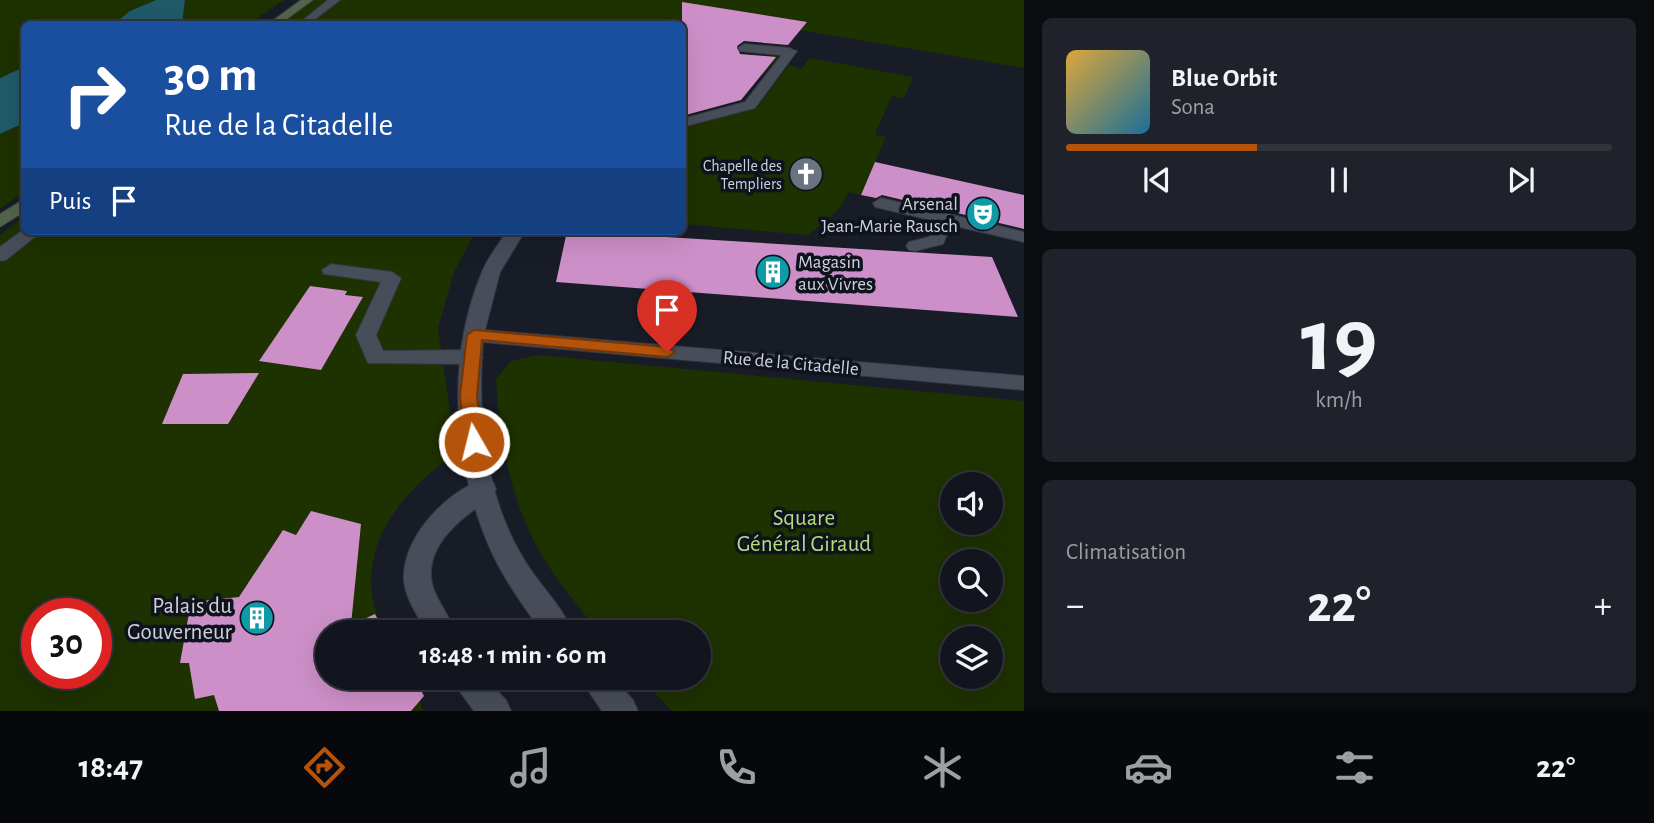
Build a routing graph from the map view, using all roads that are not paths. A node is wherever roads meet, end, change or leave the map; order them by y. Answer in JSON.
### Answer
{"nodes":[{"id":1,"x":309,"y":0,"type":"edge"},
{"id":2,"x":335,"y":0,"type":"edge"},
{"id":3,"x":278,"y":21,"type":"edge"},
{"id":4,"x":307,"y":21,"type":"edge"},
{"id":5,"x":744,"y":48,"type":"dead end"},
{"id":6,"x":686,"y":122,"type":"edge"},
{"id":7,"x":881,"y":203,"type":"dead end"},
{"id":8,"x":21,"y":206,"type":"edge"},
{"id":9,"x":945,"y":218,"type":"junction"},
{"id":10,"x":0,"y":222,"type":"edge"},
{"id":11,"x":28,"y":235,"type":"edge"},
{"id":12,"x":513,"y":235,"type":"edge"},
{"id":13,"x":1024,"y":237,"type":"edge"},
{"id":14,"x":915,"y":246,"type":"dead end"},
{"id":15,"x":0,"y":256,"type":"edge"},
{"id":16,"x":331,"y":270,"type":"dead end"},
{"id":17,"x":473,"y":346,"type":"junction"},
{"id":18,"x":1024,"y":383,"type":"edge"},
{"id":19,"x":484,"y":489,"type":"junction"},
{"id":20,"x":436,"y":620,"type":"edge"},
{"id":21,"x":551,"y":620,"type":"edge"},
{"id":22,"x":476,"y":690,"type":"edge"},
{"id":23,"x":605,"y":690,"type":"edge"},
{"id":24,"x":495,"y":711,"type":"edge"},
{"id":25,"x":622,"y":711,"type":"edge"}],
"edges":[{"from":1,"to":3,"type":"main road"},
{"from":2,"to":4,"type":"street"},
{"from":5,"to":6,"type":"street"},
{"from":7,"to":9,"type":"street"},
{"from":8,"to":10,"type":"main road"},
{"from":9,"to":13,"type":"street"},
{"from":9,"to":14,"type":"street"},
{"from":11,"to":15,"type":"street"},
{"from":12,"to":17,"type":"street"},
{"from":16,"to":17,"type":"street","name":"Rue de la Citadelle"},
{"from":17,"to":18,"type":"street","name":"Rue de la Citadelle"},
{"from":17,"to":19,"type":"street"},
{"from":19,"to":20,"type":"street"},
{"from":19,"to":21,"type":"street"},
{"from":22,"to":24,"type":"street"},
{"from":23,"to":25,"type":"street"}]}
